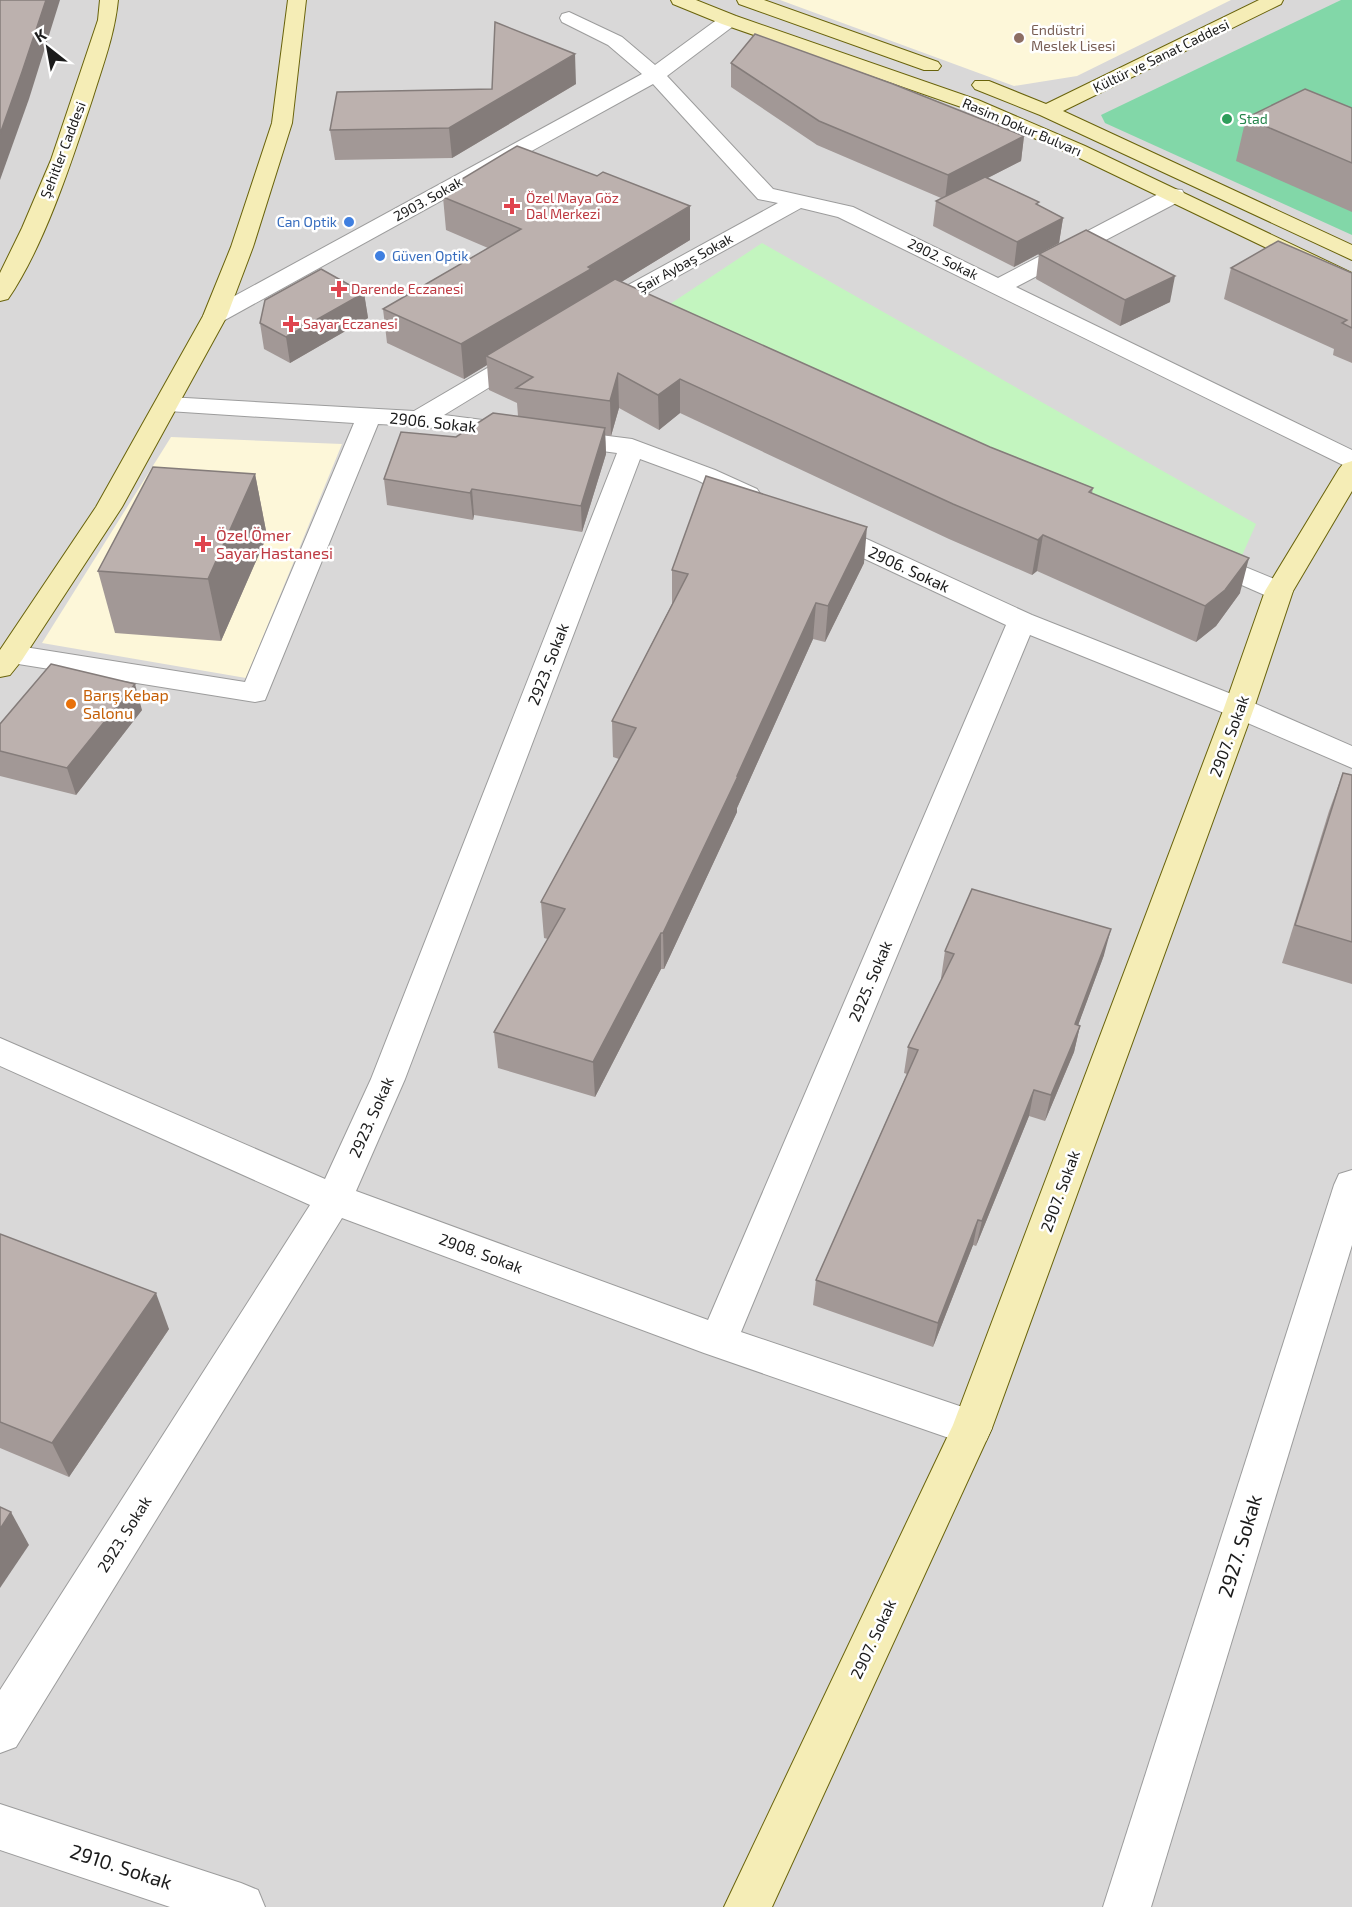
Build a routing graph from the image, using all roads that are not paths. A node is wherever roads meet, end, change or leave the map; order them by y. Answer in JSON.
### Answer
{"nodes":[{"id":1,"x":110,"y":0,"type":"edge"},
{"id":2,"x":297,"y":0,"type":"edge"},
{"id":3,"x":680,"y":0,"type":"edge"},
{"id":4,"x":746,"y":0,"type":"edge"},
{"id":5,"x":1274,"y":0,"type":"edge"},
{"id":6,"x":569,"y":18,"type":"dead end"},
{"id":7,"x":729,"y":20,"type":"junction"},
{"id":8,"x":946,"y":71,"type":"dead end"},
{"id":9,"x":655,"y":75,"type":"junction"},
{"id":10,"x":967,"y":79,"type":"dead end"},
{"id":11,"x":1047,"y":111,"type":"junction"},
{"id":12,"x":1174,"y":195,"type":"junction"},
{"id":13,"x":798,"y":201,"type":"junction"},
{"id":14,"x":1352,"y":253,"type":"edge"},
{"id":15,"x":1352,"y":282,"type":"edge"},
{"id":16,"x":3,"y":284,"type":"edge"},
{"id":17,"x":999,"y":286,"type":"junction"},
{"id":18,"x":618,"y":300,"type":"junction"},
{"id":19,"x":650,"y":314,"type":"edge"},
{"id":20,"x":215,"y":316,"type":"junction"},
{"id":21,"x":578,"y":323,"type":"edge"},
{"id":22,"x":548,"y":341,"type":"edge"},
{"id":23,"x":168,"y":404,"type":"junction"},
{"id":24,"x":369,"y":416,"type":"junction"},
{"id":25,"x":419,"y":419,"type":"junction"},
{"id":26,"x":632,"y":447,"type":"junction"},
{"id":27,"x":1352,"y":460,"type":"edge"},
{"id":28,"x":1352,"y":469,"type":"edge"},
{"id":29,"x":772,"y":505,"type":"edge"},
{"id":30,"x":804,"y":520,"type":"edge"},
{"id":31,"x":1182,"y":548,"type":"edge"},
{"id":32,"x":1279,"y":591,"type":"junction"},
{"id":33,"x":1022,"y":621,"type":"junction"},
{"id":34,"x":6,"y":661,"type":"edge"},
{"id":35,"x":1239,"y":708,"type":"junction"},
{"id":36,"x":1352,"y":758,"type":"edge"},
{"id":37,"x":0,"y":1051,"type":"edge"},
{"id":38,"x":1352,"y":1185,"type":"edge"},
{"id":39,"x":334,"y":1199,"type":"junction"},
{"id":40,"x":718,"y":1341,"type":"junction"},
{"id":41,"x":972,"y":1428,"type":"junction"},
{"id":42,"x":0,"y":1731,"type":"edge"},
{"id":43,"x":0,"y":1827,"type":"edge"},
{"id":44,"x":241,"y":1907,"type":"edge"},
{"id":45,"x":748,"y":1907,"type":"edge"},
{"id":46,"x":1127,"y":1907,"type":"edge"}],
"edges":[{"from":1,"to":16,"type":"street","name":"Şehitler Caddesi"},
{"from":2,"to":20,"type":"street"},
{"from":3,"to":7,"type":"street","name":"Rasim Dokur Bulvarı"},
{"from":4,"to":8,"type":"street"},
{"from":5,"to":11,"type":"street","name":"Kültür ve Sanat Caddesi"},
{"from":6,"to":9,"type":"street","name":"2902. Sokak"},
{"from":7,"to":9,"type":"street","name":"2903. Sokak"},
{"from":7,"to":12,"type":"street","name":"Rasim Dokur Bulvarı"},
{"from":9,"to":13,"type":"street","name":"2902. Sokak"},
{"from":9,"to":20,"type":"street","name":"2903. Sokak"},
{"from":10,"to":11,"type":"street"},
{"from":11,"to":14,"type":"street"},
{"from":12,"to":15,"type":"street","name":"Rasim Dokur Bulvarı"},
{"from":12,"to":17,"type":"street"},
{"from":13,"to":17,"type":"street","name":"2902. Sokak"},
{"from":13,"to":18,"type":"street","name":"Şair Aybaş Sokak"},
{"from":17,"to":27,"type":"street","name":"2902. Sokak"},
{"from":18,"to":19,"type":"street"},
{"from":18,"to":21,"type":"street","name":"Şair Aybaş Sokak"},
{"from":20,"to":23,"type":"street"},
{"from":22,"to":25,"type":"street"},
{"from":23,"to":24,"type":"street","name":"2906. Sokak"},
{"from":23,"to":34,"type":"street"},
{"from":24,"to":25,"type":"street","name":"2906. Sokak"},
{"from":24,"to":34,"type":"street"},
{"from":25,"to":26,"type":"street","name":"2906. Sokak"},
{"from":26,"to":29,"type":"street","name":"2906. Sokak"},
{"from":26,"to":39,"type":"street","name":"2923. Sokak"},
{"from":28,"to":32,"type":"street","name":"2907. Sokak"},
{"from":30,"to":33,"type":"street","name":"2906. Sokak"},
{"from":31,"to":32,"type":"street"},
{"from":32,"to":35,"type":"street","name":"2907. Sokak"},
{"from":33,"to":35,"type":"street","name":"2906. Sokak"},
{"from":33,"to":40,"type":"street","name":"2925. Sokak"},
{"from":35,"to":36,"type":"street","name":"2906. Sokak"},
{"from":35,"to":41,"type":"street","name":"2907. Sokak"},
{"from":37,"to":39,"type":"street","name":"2908. Sokak"},
{"from":38,"to":46,"type":"street","name":"2927. Sokak"},
{"from":39,"to":40,"type":"street","name":"2908. Sokak"},
{"from":39,"to":42,"type":"street","name":"2923. Sokak"},
{"from":40,"to":41,"type":"street","name":"2908. Sokak"},
{"from":41,"to":45,"type":"street","name":"2907. Sokak"},
{"from":43,"to":44,"type":"street","name":"2910. Sokak"}]}
